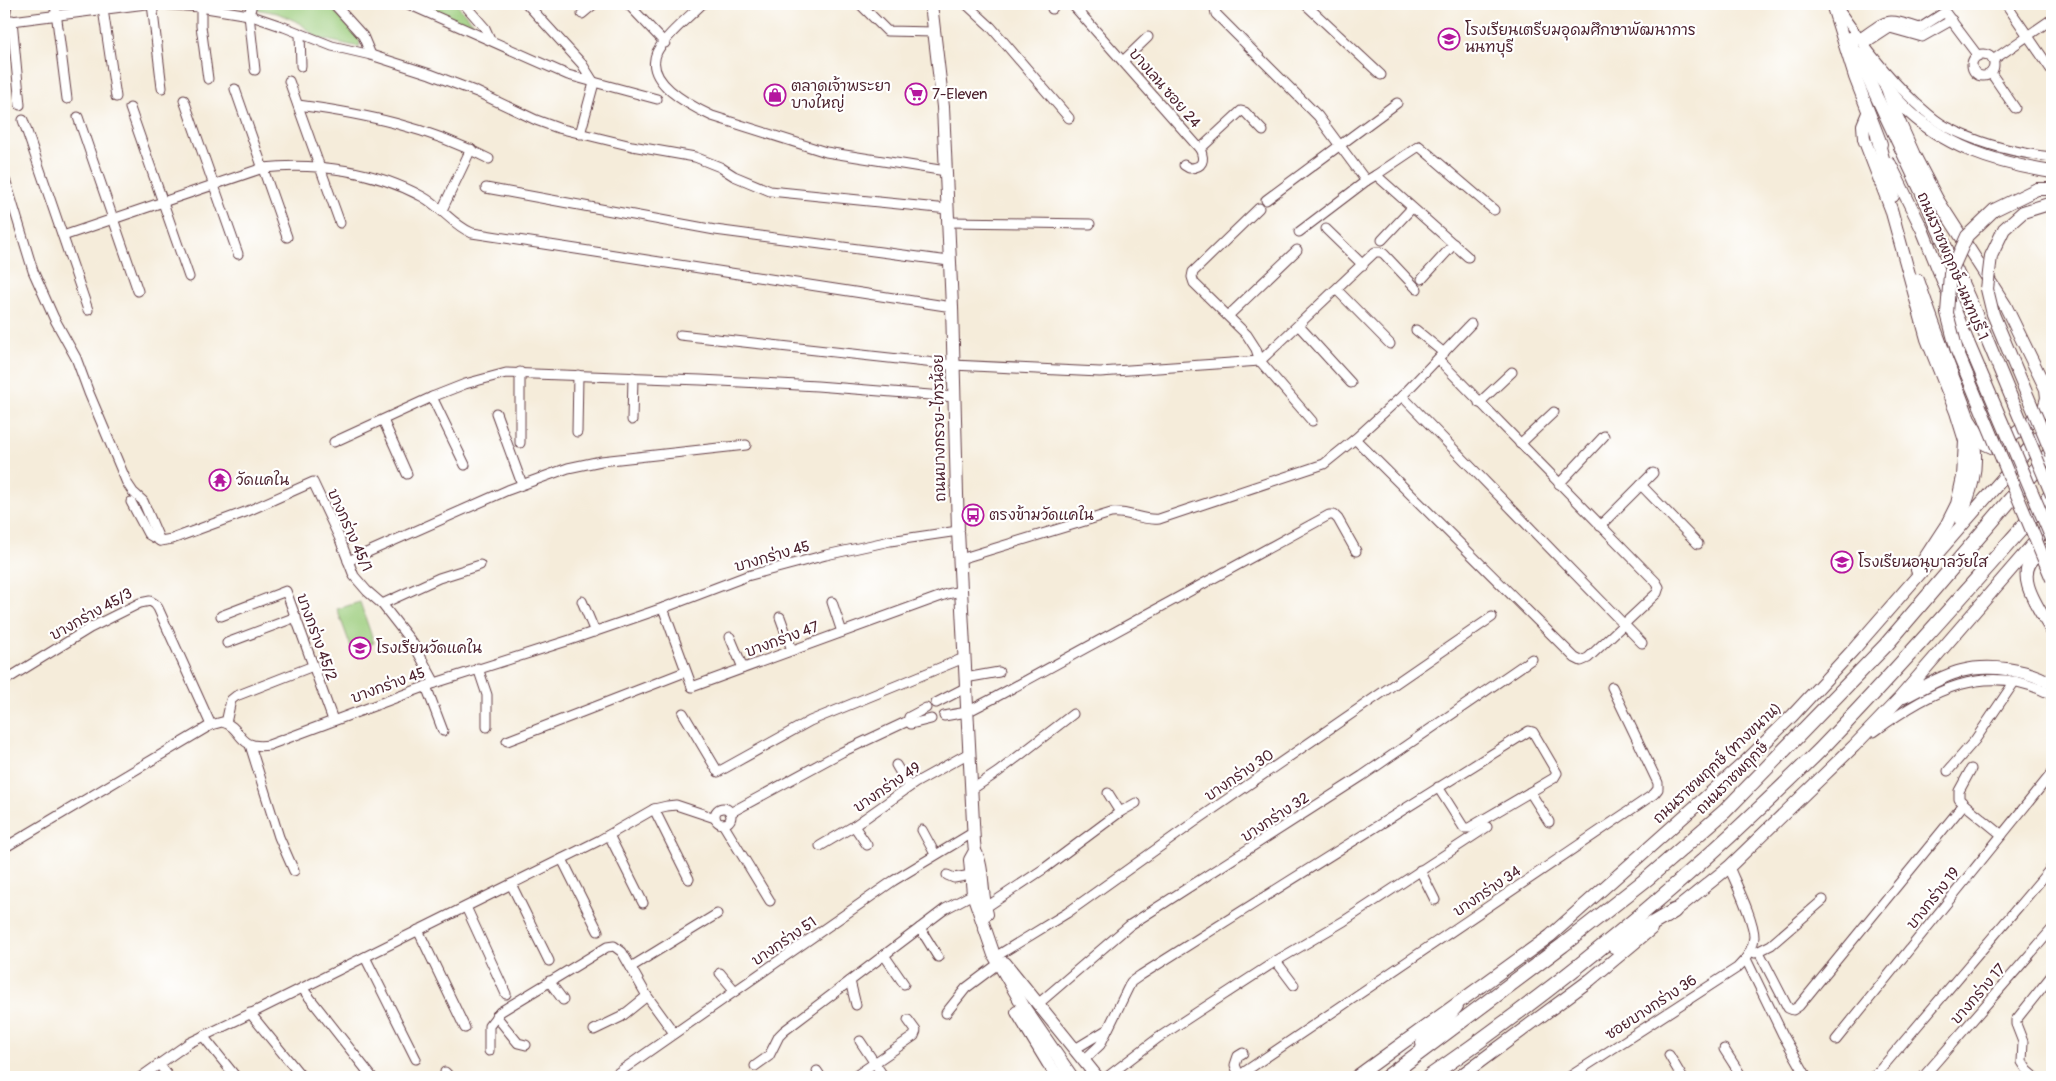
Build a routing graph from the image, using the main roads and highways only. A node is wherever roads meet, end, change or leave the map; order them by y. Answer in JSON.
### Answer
{"nodes":[{"id":1,"x":931,"y":4,"type":"edge"},
{"id":2,"x":1833,"y":4,"type":"edge"},
{"id":3,"x":1842,"y":22,"type":"junction"},
{"id":4,"x":1887,"y":88,"type":"junction"},
{"id":5,"x":1868,"y":113,"type":"junction"},
{"id":6,"x":1877,"y":136,"type":"junction"},
{"id":7,"x":2052,"y":172,"type":"edge"},
{"id":8,"x":2052,"y":189,"type":"edge"},
{"id":9,"x":2052,"y":203,"type":"edge"},
{"id":10,"x":1968,"y":418,"type":"junction"},
{"id":11,"x":2052,"y":422,"type":"edge"},
{"id":12,"x":2052,"y":453,"type":"edge"},
{"id":13,"x":2052,"y":495,"type":"edge"},
{"id":14,"x":2052,"y":522,"type":"edge"},
{"id":15,"x":2052,"y":540,"type":"edge"},
{"id":16,"x":2052,"y":548,"type":"edge"},
{"id":17,"x":1940,"y":552,"type":"junction"},
{"id":18,"x":2052,"y":579,"type":"edge"},
{"id":19,"x":1906,"y":590,"type":"junction"},
{"id":20,"x":2052,"y":631,"type":"edge"},
{"id":21,"x":2052,"y":684,"type":"edge"},
{"id":22,"x":1899,"y":699,"type":"junction"},
{"id":23,"x":974,"y":851,"type":"junction"},
{"id":24,"x":1674,"y":911,"type":"junction"},
{"id":25,"x":1002,"y":964,"type":"junction"},
{"id":26,"x":1580,"y":966,"type":"junction"},
{"id":27,"x":1456,"y":1006,"type":"junction"},
{"id":28,"x":1037,"y":1023,"type":"junction"},
{"id":29,"x":1393,"y":1073,"type":"edge"},
{"id":30,"x":1058,"y":1077,"type":"edge"},
{"id":31,"x":1072,"y":1077,"type":"edge"},
{"id":32,"x":1078,"y":1077,"type":"edge"},
{"id":33,"x":1097,"y":1077,"type":"edge"},
{"id":34,"x":1356,"y":1077,"type":"edge"},
{"id":35,"x":1429,"y":1077,"type":"edge"},
{"id":36,"x":1459,"y":1077,"type":"edge"}],
"edges":[{"from":1,"to":23,"type":"main road","name":"ถนนบางกรวย-ไทรน้อย"},
{"from":2,"to":3,"type":"main road","name":"ถนนราชพฤกษ์-นนทบุรี 1"},
{"from":2,"to":5,"type":"main road","name":"ถนนราชพฤกษ์-นนทบุรี 1"},
{"from":3,"to":4,"type":"main road"},
{"from":3,"to":13,"type":"main road","name":"ถนนราชพฤกษ์-นนทบุรี 1","bridge":true},
{"from":4,"to":7,"type":"main road"},
{"from":4,"to":10,"type":"main road"},
{"from":5,"to":6,"type":"main road","name":"ถนนราชพฤกษ์-นนทบุรี 1"},
{"from":5,"to":19,"type":"main road"},
{"from":6,"to":10,"type":"main road"},
{"from":6,"to":15,"type":"main road","name":"ถนนราชพฤกษ์-นนทบุรี 1","bridge":true},
{"from":8,"to":18,"type":"main road","bridge":true},
{"from":9,"to":12,"type":"main road","bridge":true},
{"from":10,"to":17,"type":"main road"},
{"from":11,"to":17,"type":"main road","name":"ถนนราชพฤกษ์ (ทางขนาน)"},
{"from":12,"to":29,"type":"main road","name":"ถนนราชพฤกษ์"},
{"from":13,"to":26,"type":"main road"},
{"from":14,"to":22,"type":"main road"},
{"from":16,"to":20,"type":"main road"},
{"from":17,"to":19,"type":"main road","name":"ถนนราชพฤกษ์ (ทางขนาน)"},
{"from":19,"to":27,"type":"main road","name":"ถนนราชพฤกษ์ (ทางขนาน)"},
{"from":21,"to":22,"type":"main road"},
{"from":22,"to":24,"type":"main road"},
{"from":23,"to":25,"type":"main road","name":"ถนนบางกรวย-ไทรน้อย"},
{"from":23,"to":25,"type":"main road","name":"ถนนบางกรวย-ไทรน้อย"},
{"from":24,"to":26,"type":"main road"},
{"from":24,"to":36,"type":"main road"},
{"from":25,"to":28,"type":"main road","name":"ถนนบางกรวย-ไทรน้อย"},
{"from":25,"to":30,"type":"main road"},
{"from":25,"to":33,"type":"main road"},
{"from":26,"to":35,"type":"main road"},
{"from":27,"to":29,"type":"main road"},
{"from":27,"to":34,"type":"main road","name":"ถนนราชพฤกษ์ (ทางขนาน)"},
{"from":28,"to":31,"type":"main road","name":"ถนนบางกรวย-ไทรน้อย"},
{"from":28,"to":32,"type":"main road","name":"ถนนบางกรวย-ไทรน้อย"}]}
